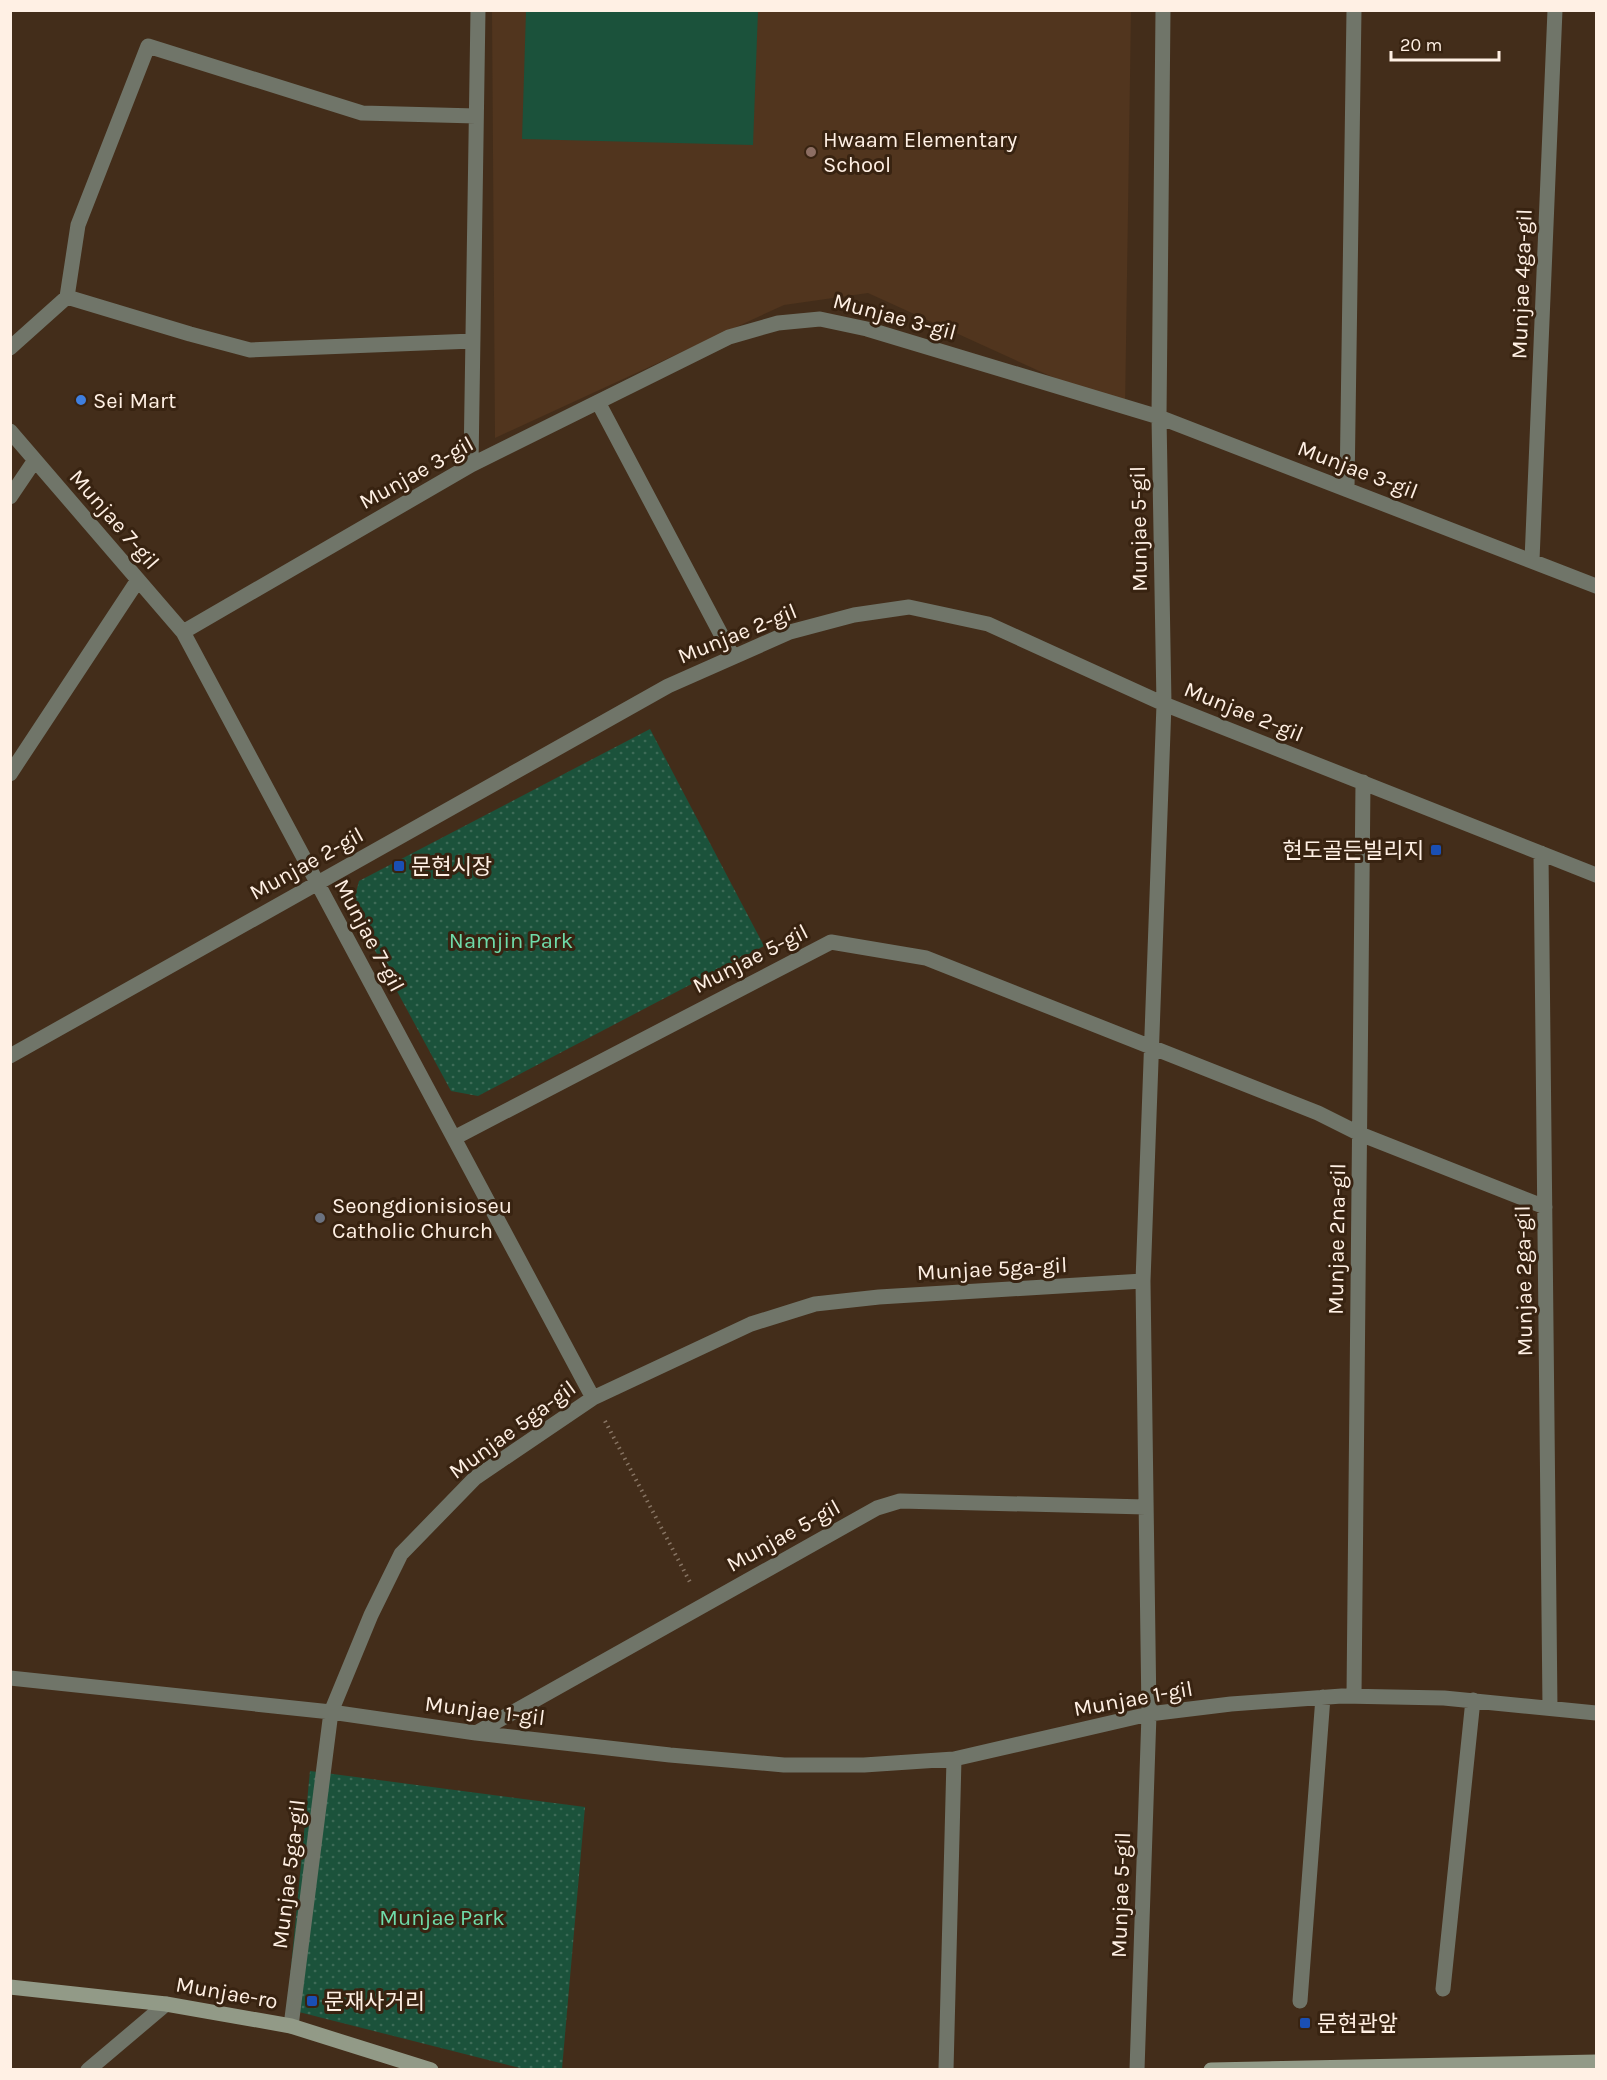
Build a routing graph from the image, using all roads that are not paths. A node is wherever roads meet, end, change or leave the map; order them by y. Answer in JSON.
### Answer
{"nodes":[{"id":1,"x":478,"y":10,"type":"edge"},
{"id":2,"x":1163,"y":10,"type":"edge"},
{"id":3,"x":1354,"y":10,"type":"edge"},
{"id":4,"x":1555,"y":10,"type":"edge"},
{"id":5,"x":476,"y":116,"type":"junction"},
{"id":6,"x":67,"y":297,"type":"junction"},
{"id":7,"x":473,"y":341,"type":"junction"},
{"id":8,"x":10,"y":348,"type":"edge"},
{"id":9,"x":598,"y":402,"type":"junction"},
{"id":10,"x":1159,"y":417,"type":"junction"},
{"id":11,"x":10,"y":431,"type":"edge"},
{"id":12,"x":35,"y":460,"type":"junction"},
{"id":13,"x":471,"y":465,"type":"junction"},
{"id":14,"x":1347,"y":489,"type":"junction"},
{"id":15,"x":10,"y":497,"type":"edge"},
{"id":16,"x":1532,"y":560,"type":"junction"},
{"id":17,"x":138,"y":580,"type":"junction"},
{"id":18,"x":1596,"y":586,"type":"edge"},
{"id":19,"x":183,"y":632,"type":"junction"},
{"id":20,"x":733,"y":657,"type":"junction"},
{"id":21,"x":1164,"y":704,"type":"junction"},
{"id":22,"x":10,"y":774,"type":"edge"},
{"id":23,"x":1363,"y":782,"type":"junction"},
{"id":24,"x":1541,"y":853,"type":"junction"},
{"id":25,"x":1596,"y":875,"type":"edge"},
{"id":26,"x":316,"y":882,"type":"junction"},
{"id":27,"x":1152,"y":1047,"type":"junction"},
{"id":28,"x":10,"y":1056,"type":"edge"},
{"id":29,"x":1360,"y":1134,"type":"junction"},
{"id":30,"x":454,"y":1138,"type":"junction"},
{"id":31,"x":1545,"y":1206,"type":"junction"},
{"id":32,"x":1143,"y":1281,"type":"junction"},
{"id":33,"x":593,"y":1398,"type":"junction"},
{"id":34,"x":1146,"y":1507,"type":"junction"},
{"id":35,"x":10,"y":1678,"type":"edge"},
{"id":36,"x":1353,"y":1696,"type":"junction"},
{"id":37,"x":1323,"y":1697,"type":"junction"},
{"id":38,"x":1473,"y":1700,"type":"junction"},
{"id":39,"x":1550,"y":1708,"type":"junction"},
{"id":40,"x":331,"y":1712,"type":"junction"},
{"id":41,"x":1596,"y":1713,"type":"edge"},
{"id":42,"x":1149,"y":1714,"type":"junction"},
{"id":43,"x":476,"y":1733,"type":"junction"},
{"id":44,"x":954,"y":1759,"type":"junction"},
{"id":45,"x":10,"y":1987,"type":"edge"},
{"id":46,"x":1443,"y":1989,"type":"dead end"},
{"id":47,"x":1300,"y":2001,"type":"dead end"},
{"id":48,"x":165,"y":2004,"type":"junction"},
{"id":49,"x":291,"y":2026,"type":"junction"},
{"id":50,"x":1596,"y":2062,"type":"edge"},
{"id":51,"x":88,"y":2070,"type":"edge"},
{"id":52,"x":431,"y":2070,"type":"edge"},
{"id":53,"x":946,"y":2070,"type":"edge"},
{"id":54,"x":1137,"y":2070,"type":"edge"},
{"id":55,"x":1211,"y":2070,"type":"edge"}],
"edges":[{"from":1,"to":5,"type":"street"},
{"from":2,"to":10,"type":"street","name":"Munjae 5-gil"},
{"from":3,"to":14,"type":"street"},
{"from":4,"to":16,"type":"street","name":"Munjae 4ga-gil"},
{"from":5,"to":6,"type":"street"},
{"from":5,"to":7,"type":"street"},
{"from":6,"to":7,"type":"street"},
{"from":6,"to":8,"type":"street"},
{"from":7,"to":13,"type":"street"},
{"from":9,"to":10,"type":"street","name":"Munjae 3-gil"},
{"from":9,"to":13,"type":"street","name":"Munjae 3-gil"},
{"from":9,"to":20,"type":"street"},
{"from":10,"to":14,"type":"street","name":"Munjae 3-gil"},
{"from":10,"to":21,"type":"street","name":"Munjae 5-gil"},
{"from":11,"to":12,"type":"street","name":"Munjae 7-gil"},
{"from":12,"to":15,"type":"street"},
{"from":12,"to":17,"type":"street","name":"Munjae 7-gil"},
{"from":13,"to":19,"type":"street","name":"Munjae 3-gil"},
{"from":14,"to":16,"type":"street","name":"Munjae 3-gil"},
{"from":16,"to":18,"type":"street","name":"Munjae 3-gil"},
{"from":17,"to":19,"type":"street","name":"Munjae 7-gil"},
{"from":17,"to":22,"type":"street"},
{"from":19,"to":26,"type":"street","name":"Munjae 7-gil"},
{"from":20,"to":21,"type":"street","name":"Munjae 2-gil"},
{"from":20,"to":26,"type":"street","name":"Munjae 2-gil"},
{"from":21,"to":23,"type":"street","name":"Munjae 2-gil"},
{"from":21,"to":27,"type":"street","name":"Munjae 5-gil"},
{"from":23,"to":24,"type":"street","name":"Munjae 2-gil"},
{"from":23,"to":29,"type":"street","name":"Munjae 2na-gil"},
{"from":24,"to":25,"type":"street","name":"Munjae 2-gil"},
{"from":24,"to":31,"type":"street","name":"Munjae 2ga-gil"},
{"from":26,"to":28,"type":"street","name":"Munjae 2-gil"},
{"from":26,"to":30,"type":"street","name":"Munjae 7-gil"},
{"from":27,"to":29,"type":"street"},
{"from":27,"to":30,"type":"street","name":"Munjae 5-gil"},
{"from":27,"to":32,"type":"street","name":"Munjae 5-gil"},
{"from":29,"to":31,"type":"street"},
{"from":29,"to":36,"type":"street","name":"Munjae 2na-gil"},
{"from":30,"to":33,"type":"street","name":"Munjae 7-gil"},
{"from":31,"to":39,"type":"street","name":"Munjae 2ga-gil"},
{"from":32,"to":33,"type":"street","name":"Munjae 5ga-gil"},
{"from":32,"to":34,"type":"street","name":"Munjae 5-gil"},
{"from":33,"to":40,"type":"street","name":"Munjae 5ga-gil"},
{"from":34,"to":42,"type":"street","name":"Munjae 5-gil"},
{"from":34,"to":43,"type":"street","name":"Munjae 5-gil"},
{"from":35,"to":40,"type":"street","name":"Munjae 1-gil"},
{"from":36,"to":37,"type":"street","name":"Munjae 1-gil"},
{"from":36,"to":38,"type":"street","name":"Munjae 1-gil"},
{"from":37,"to":42,"type":"street","name":"Munjae 1-gil"},
{"from":37,"to":47,"type":"street"},
{"from":38,"to":39,"type":"street","name":"Munjae 1-gil"},
{"from":38,"to":46,"type":"street"},
{"from":39,"to":41,"type":"street","name":"Munjae 1-gil"},
{"from":40,"to":43,"type":"street","name":"Munjae 1-gil"},
{"from":40,"to":49,"type":"street","name":"Munjae 5ga-gil"},
{"from":42,"to":44,"type":"street","name":"Munjae 1-gil"},
{"from":42,"to":54,"type":"street","name":"Munjae 5-gil"},
{"from":43,"to":44,"type":"street","name":"Munjae 1-gil"},
{"from":44,"to":53,"type":"street"},
{"from":45,"to":48,"type":"street","name":"Munjae-ro"},
{"from":48,"to":49,"type":"street","name":"Munjae-ro"},
{"from":48,"to":51,"type":"street"},
{"from":49,"to":52,"type":"street","name":"Munjae-ro"},
{"from":50,"to":55,"type":"street"}]}
